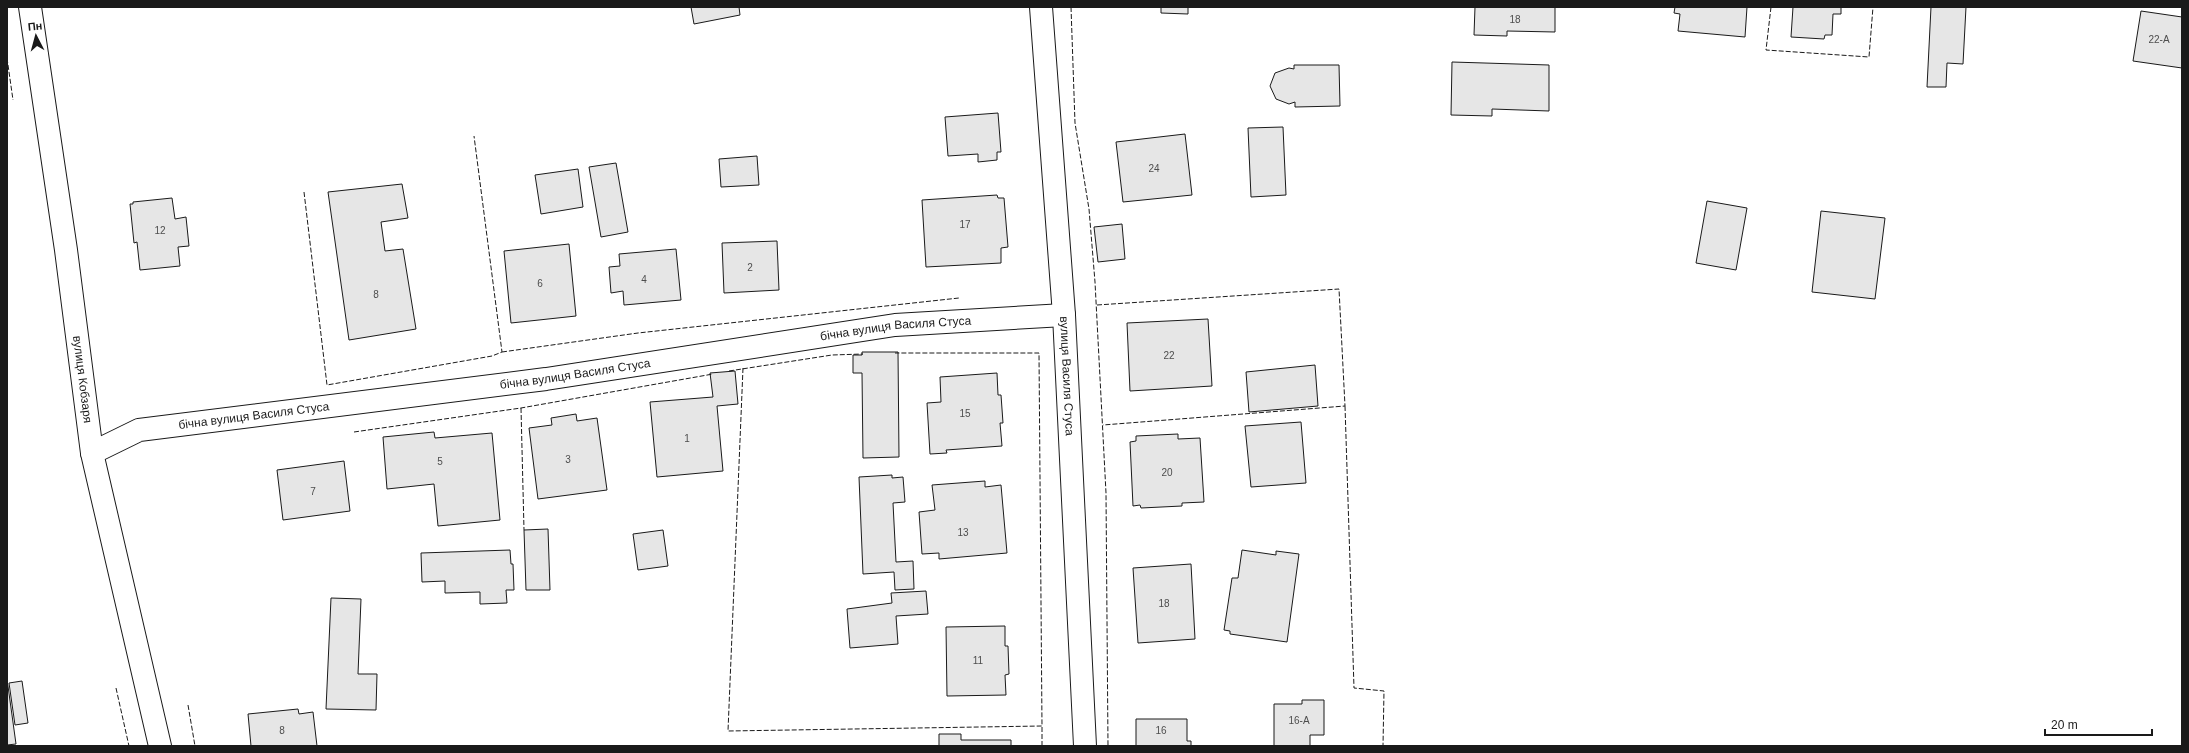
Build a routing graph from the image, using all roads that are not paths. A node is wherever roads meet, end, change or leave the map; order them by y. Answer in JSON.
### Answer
{"nodes":[{"id":1,"x":30,"y":7,"type":"edge"},
{"id":2,"x":1041,"y":7,"type":"edge"},
{"id":3,"x":1064,"y":315,"type":"junction"},
{"id":4,"x":92,"y":453,"type":"junction"},
{"id":5,"x":160,"y":746,"type":"edge"},
{"id":6,"x":1085,"y":746,"type":"edge"}],
"edges":[{"from":1,"to":4,"type":"street","name":"вулиця Кобзаря"},
{"from":2,"to":3,"type":"street","name":"вулиця Василя Стуса"},
{"from":3,"to":4,"type":"street","name":"бічна вулиця Василя Стуса"},
{"from":3,"to":6,"type":"street","name":"вулиця Василя Стуса"},
{"from":4,"to":5,"type":"street","name":"вулиця Кобзаря"}]}
